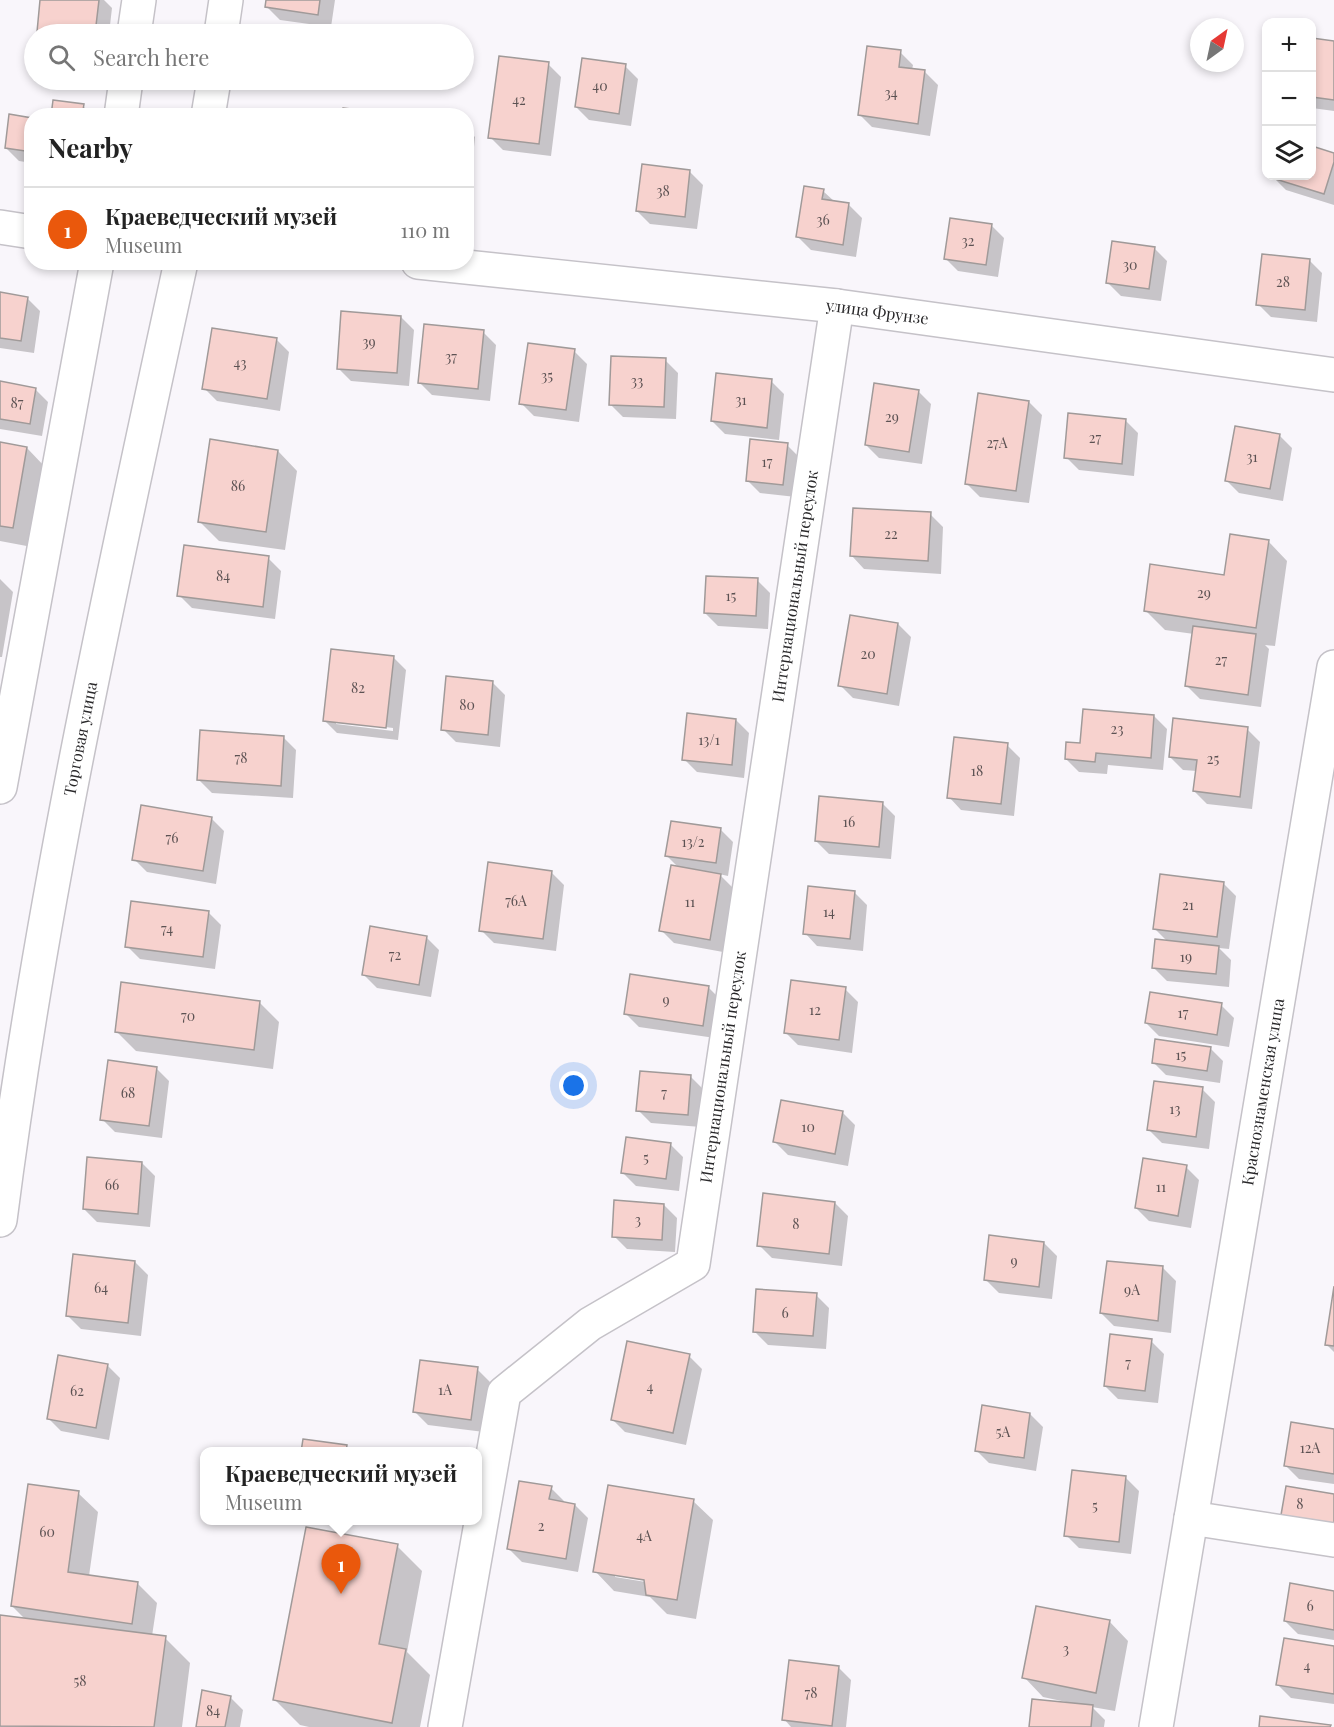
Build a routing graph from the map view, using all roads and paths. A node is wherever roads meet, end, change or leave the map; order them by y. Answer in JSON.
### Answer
{"nodes":[{"id":1,"x":139,"y":0,"type":"edge"},
{"id":2,"x":226,"y":0,"type":"edge"},
{"id":3,"x":135,"y":24,"type":"edge"},
{"id":4,"x":222,"y":24,"type":"edge"},
{"id":5,"x":125,"y":90,"type":"edge"},
{"id":6,"x":212,"y":90,"type":"edge"},
{"id":7,"x":122,"y":108,"type":"edge"},
{"id":8,"x":209,"y":108,"type":"edge"},
{"id":9,"x":0,"y":227,"type":"edge"},
{"id":10,"x":24,"y":231,"type":"edge"},
{"id":11,"x":474,"y":268,"type":"edge"},
{"id":12,"x":96,"y":270,"type":"edge"},
{"id":13,"x":179,"y":270,"type":"edge"},
{"id":14,"x":837,"y":306,"type":"junction"},
{"id":15,"x":1334,"y":375,"type":"edge"},
{"id":16,"x":1334,"y":667,"type":"edge"},
{"id":17,"x":0,"y":787,"type":"edge"},
{"id":18,"x":0,"y":1220,"type":"edge"},
{"id":19,"x":482,"y":1518,"type":"edge"},
{"id":20,"x":1191,"y":1518,"type":"junction"},
{"id":21,"x":481,"y":1525,"type":"edge"},
{"id":22,"x":1334,"y":1540,"type":"edge"},
{"id":23,"x":445,"y":1727,"type":"edge"},
{"id":24,"x":1156,"y":1727,"type":"edge"}],
"edges":[{"from":1,"to":3,"type":"street"},
{"from":2,"to":4,"type":"street"},
{"from":5,"to":7,"type":"street"},
{"from":6,"to":8,"type":"street"},
{"from":9,"to":10,"type":"street"},
{"from":11,"to":14,"type":"street","name":"улица Фрунзе"},
{"from":12,"to":17,"type":"street"},
{"from":13,"to":18,"type":"street","name":"Торговая улица"},
{"from":14,"to":15,"type":"street","name":"улица Фрунзе"},
{"from":14,"to":19,"type":"street","name":"Интернациональный переулок"},
{"from":16,"to":20,"type":"street","name":"Краснознаменская улица"},
{"from":20,"to":22,"type":"street"},
{"from":20,"to":24,"type":"street","name":"Краснознаменская улица"},
{"from":21,"to":23,"type":"street","name":"Интернациональный переулок"}]}
